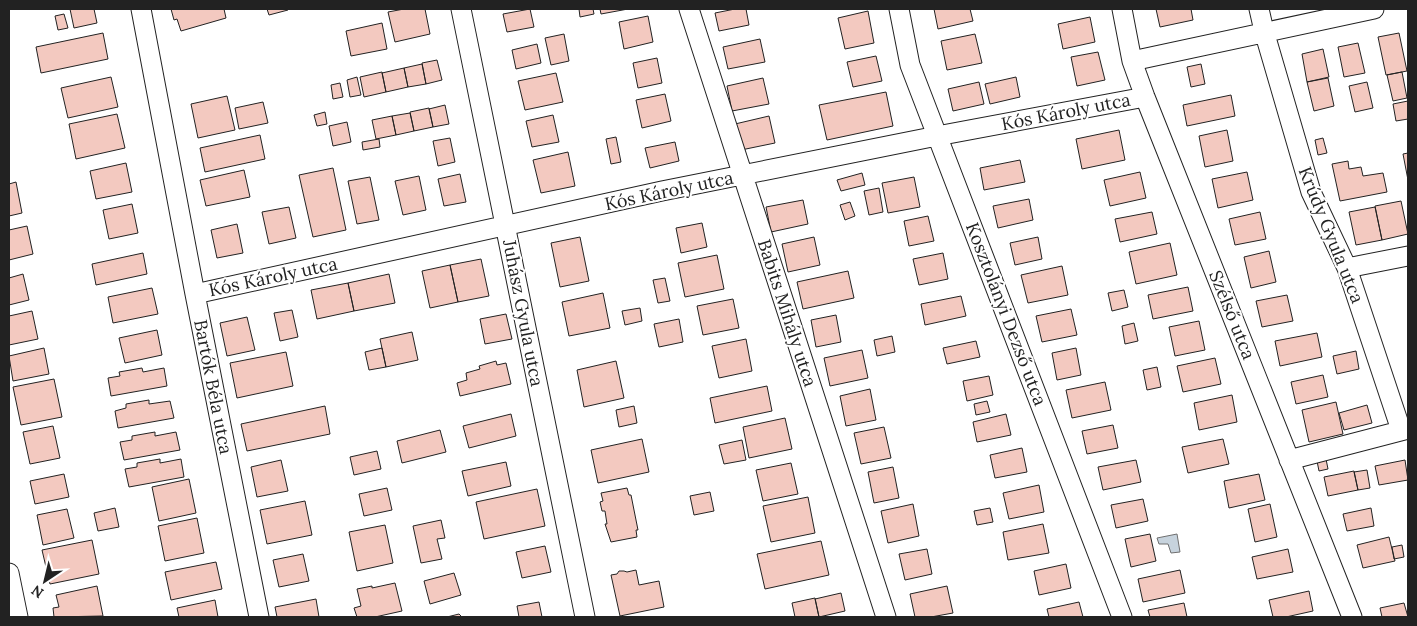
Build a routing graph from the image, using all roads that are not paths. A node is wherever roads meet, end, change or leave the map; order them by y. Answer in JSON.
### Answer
{"nodes":[{"id":1,"x":141,"y":9,"type":"edge"},
{"id":2,"x":461,"y":9,"type":"edge"},
{"id":3,"x":689,"y":9,"type":"edge"},
{"id":4,"x":899,"y":9,"type":"edge"},
{"id":5,"x":1122,"y":9,"type":"edge"},
{"id":6,"x":1259,"y":9,"type":"edge"},
{"id":7,"x":1374,"y":9,"type":"edge"},
{"id":8,"x":1264,"y":31,"type":"junction"},
{"id":9,"x":1132,"y":61,"type":"junction"},
{"id":10,"x":1145,"y":97,"type":"junction"},
{"id":11,"x":937,"y":136,"type":"junction"},
{"id":12,"x":742,"y":176,"type":"junction"},
{"id":13,"x":505,"y":226,"type":"junction"},
{"id":14,"x":1408,"y":256,"type":"edge"},
{"id":15,"x":1347,"y":268,"type":"junction"},
{"id":16,"x":195,"y":294,"type":"junction"},
{"id":17,"x":1405,"y":429,"type":"edge"},
{"id":18,"x":1289,"y":460,"type":"junction"},
{"id":19,"x":9,"y":573,"type":"edge"},
{"id":20,"x":18,"y":617,"type":"edge"},
{"id":21,"x":259,"y":617,"type":"edge"},
{"id":22,"x":584,"y":617,"type":"edge"},
{"id":23,"x":886,"y":617,"type":"edge"},
{"id":24,"x":1122,"y":617,"type":"edge"},
{"id":25,"x":1352,"y":617,"type":"edge"}],
"edges":[{"from":1,"to":16,"type":"street","name":"Bartók Béla utca"},
{"from":2,"to":13,"type":"street","name":"Juhász Gyula utca"},
{"from":3,"to":12,"type":"street","name":"Babits Mihály utca"},
{"from":4,"to":11,"type":"street","name":"Kosztolányi Dezső utca"},
{"from":5,"to":9,"type":"street","name":"Szélső utca"},
{"from":6,"to":8,"type":"street","name":"Krúdy Gyula utca"},
{"from":7,"to":8,"type":"street"},
{"from":8,"to":9,"type":"street"},
{"from":8,"to":15,"type":"street","name":"Krúdy Gyula utca"},
{"from":9,"to":10,"type":"street","name":"Szélső utca"},
{"from":10,"to":11,"type":"street","name":"Kós Károly utca"},
{"from":10,"to":18,"type":"street","name":"Szélső utca"},
{"from":11,"to":12,"type":"street","name":"Kós Károly utca"},
{"from":11,"to":24,"type":"street","name":"Kosztolányi Dezső utca"},
{"from":12,"to":13,"type":"street","name":"Kós Károly utca"},
{"from":12,"to":23,"type":"street","name":"Babits Mihály utca"},
{"from":13,"to":16,"type":"street","name":"Kós Károly utca"},
{"from":13,"to":22,"type":"street","name":"Juhász Gyula utca"},
{"from":14,"to":15,"type":"street"},
{"from":15,"to":17,"type":"street","name":"Krúdy Gyula utca"},
{"from":16,"to":21,"type":"street","name":"Bartók Béla utca"},
{"from":17,"to":18,"type":"street"},
{"from":18,"to":25,"type":"street","name":"Szélső utca"},
{"from":19,"to":20,"type":"street"}]}
